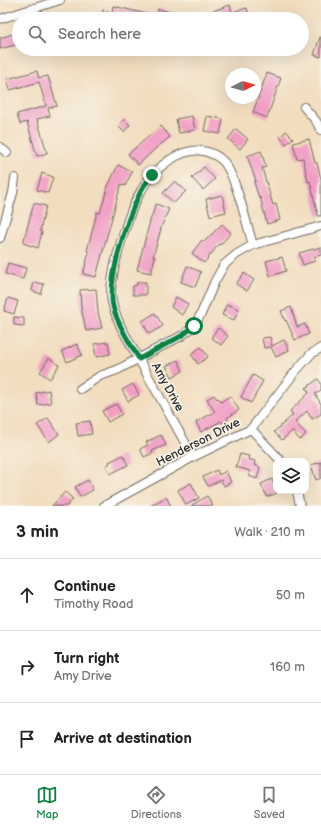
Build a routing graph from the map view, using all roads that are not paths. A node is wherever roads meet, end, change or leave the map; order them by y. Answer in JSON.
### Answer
{"nodes":[{"id":1,"x":60,"y":0,"type":"edge"},
{"id":2,"x":22,"y":12,"type":"edge"},
{"id":3,"x":12,"y":15,"type":"edge"},
{"id":4,"x":0,"y":19,"type":"edge"},
{"id":5,"x":304,"y":107,"type":"dead end"},
{"id":6,"x":321,"y":130,"type":"edge"},
{"id":7,"x":0,"y":147,"type":"edge"},
{"id":8,"x":7,"y":153,"type":"dead end"},
{"id":9,"x":15,"y":178,"type":"dead end"},
{"id":10,"x":321,"y":226,"type":"edge"},
{"id":11,"x":0,"y":238,"type":"edge"},
{"id":12,"x":253,"y":245,"type":"junction"},
{"id":13,"x":321,"y":348,"type":"edge"},
{"id":14,"x":139,"y":359,"type":"junction"},
{"id":15,"x":80,"y":389,"type":"dead end"},
{"id":16,"x":251,"y":429,"type":"junction"},
{"id":17,"x":193,"y":457,"type":"junction"},
{"id":18,"x":278,"y":458,"type":"edge"},
{"id":19,"x":298,"y":494,"type":"edge"},
{"id":20,"x":104,"y":506,"type":"edge"},
{"id":21,"x":300,"y":506,"type":"edge"}],
"edges":[{"from":1,"to":2,"type":"street"},
{"from":3,"to":4,"type":"street"},
{"from":5,"to":6,"type":"street"},
{"from":7,"to":8,"type":"street"},
{"from":9,"to":11,"type":"street"},
{"from":10,"to":12,"type":"street"},
{"from":12,"to":14,"type":"street"},
{"from":12,"to":14,"type":"street","name":"Amy Drive"},
{"from":13,"to":16,"type":"street","name":"Henderson Drive"},
{"from":14,"to":15,"type":"street"},
{"from":14,"to":17,"type":"street","name":"Amy Drive"},
{"from":16,"to":17,"type":"street","name":"Henderson Drive"},
{"from":16,"to":18,"type":"street"},
{"from":17,"to":20,"type":"street","name":"Henderson Drive"},
{"from":19,"to":21,"type":"street"}]}
